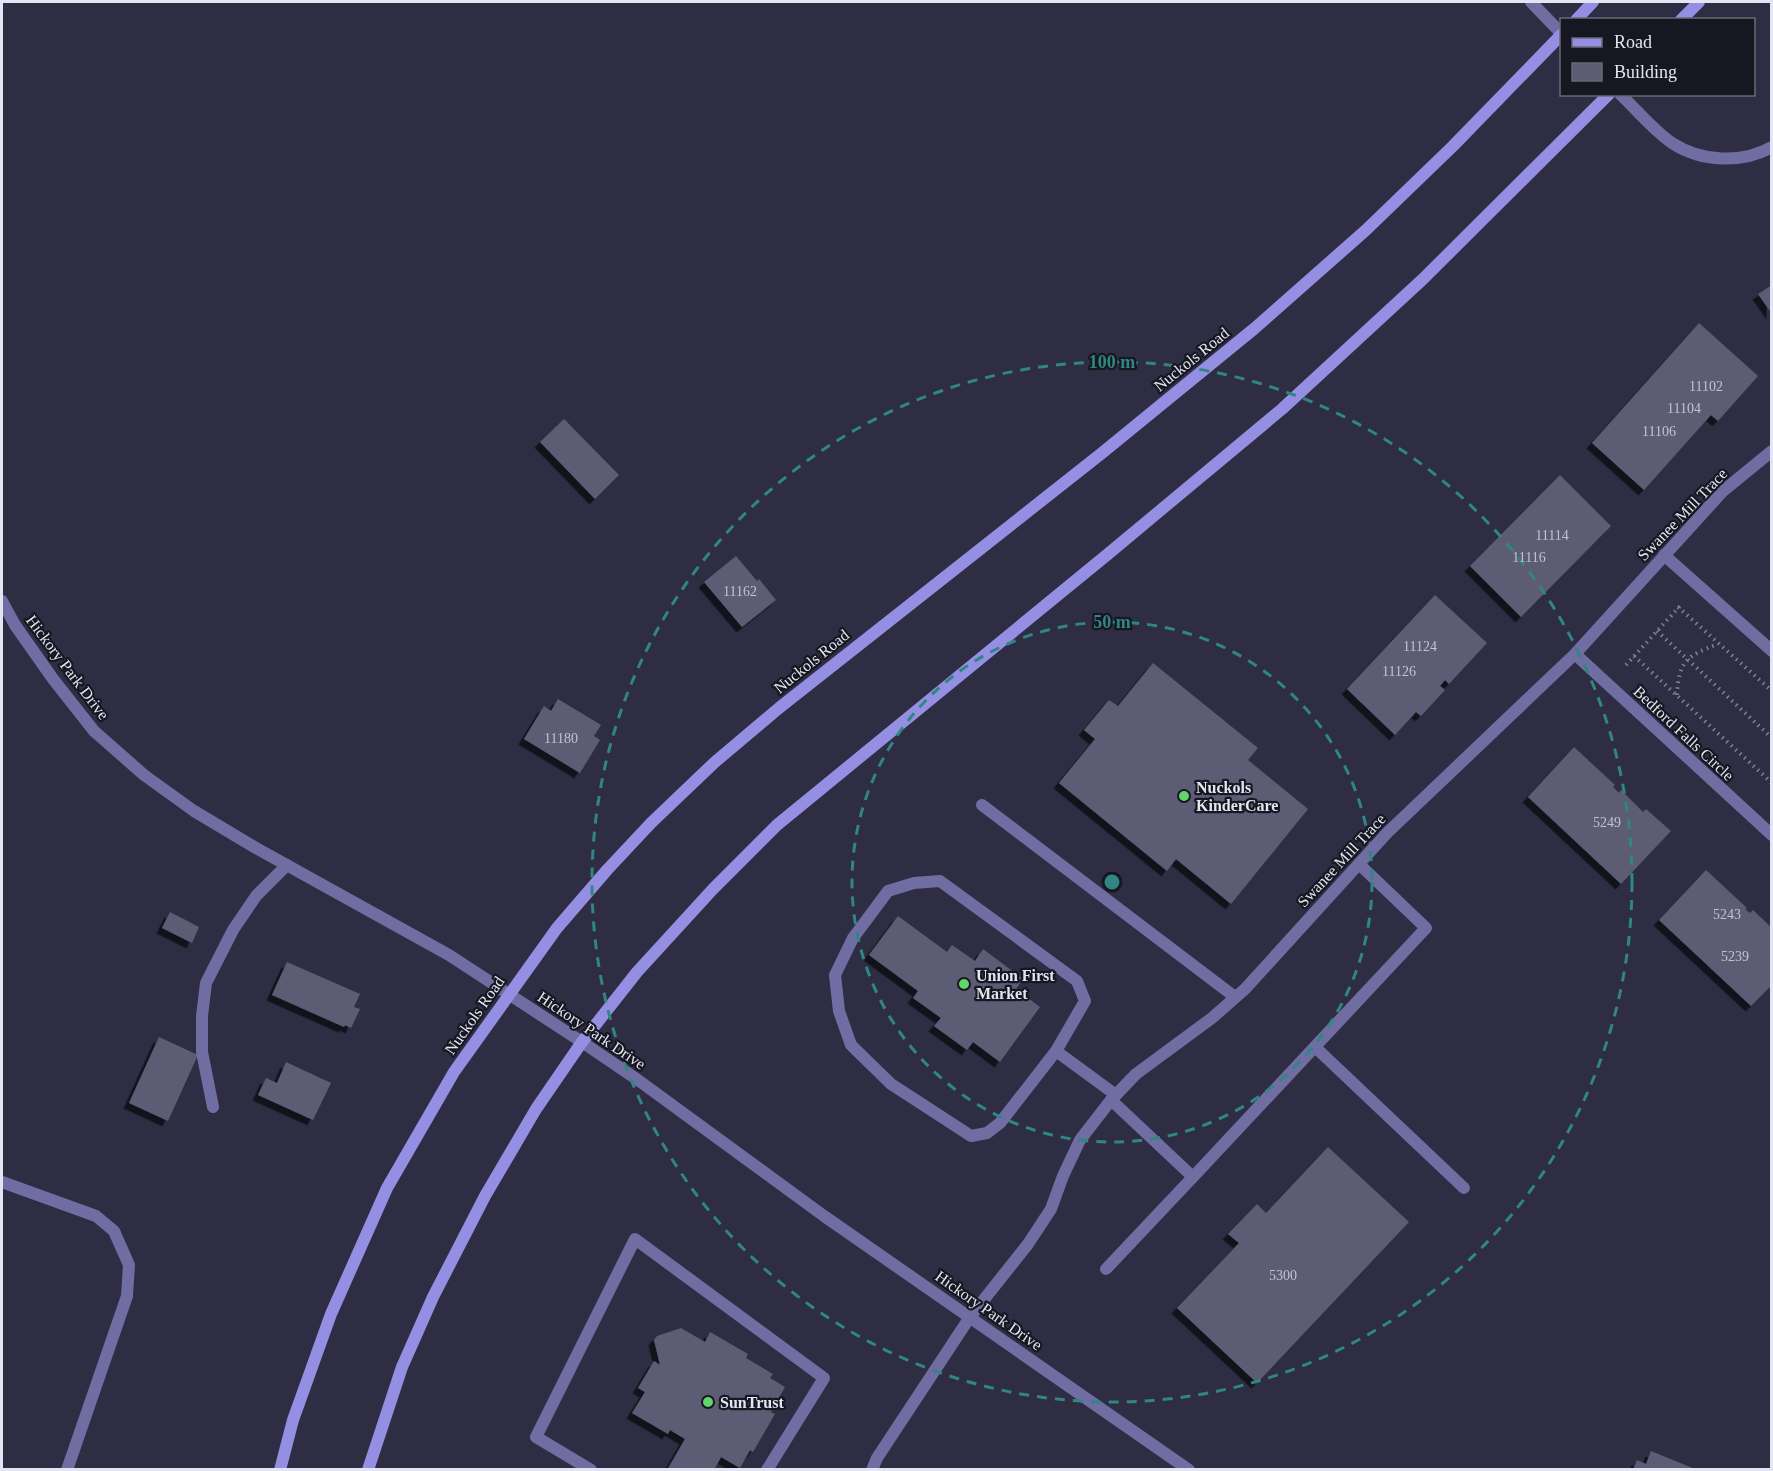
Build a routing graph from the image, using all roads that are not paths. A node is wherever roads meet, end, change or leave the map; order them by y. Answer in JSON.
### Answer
{"nodes":[{"id":1,"x":1532,"y":2,"type":"edge"},
{"id":2,"x":1593,"y":2,"type":"edge"},
{"id":3,"x":1699,"y":2,"type":"edge"},
{"id":4,"x":1578,"y":18,"type":"edge"},
{"id":5,"x":1683,"y":18,"type":"edge"},
{"id":6,"x":1560,"y":32,"type":"edge"},
{"id":7,"x":1560,"y":36,"type":"edge"},
{"id":8,"x":1607,"y":96,"type":"edge"},
{"id":9,"x":1622,"y":96,"type":"edge"},
{"id":10,"x":1772,"y":147,"type":"edge"},
{"id":11,"x":1772,"y":451,"type":"edge"},
{"id":12,"x":1664,"y":555,"type":"junction"},
{"id":13,"x":2,"y":601,"type":"edge"},
{"id":14,"x":1772,"y":651,"type":"edge"},
{"id":15,"x":1575,"y":654,"type":"junction"},
{"id":16,"x":982,"y":805,"type":"dead end"},
{"id":17,"x":1772,"y":835,"type":"edge"},
{"id":18,"x":1359,"y":864,"type":"junction"},
{"id":19,"x":287,"y":865,"type":"junction"},
{"id":20,"x":509,"y":994,"type":"junction"},
{"id":21,"x":1235,"y":997,"type":"junction"},
{"id":22,"x":582,"y":1042,"type":"junction"},
{"id":23,"x":1315,"y":1047,"type":"junction"},
{"id":24,"x":1056,"y":1051,"type":"junction"},
{"id":25,"x":1113,"y":1097,"type":"junction"},
{"id":26,"x":213,"y":1107,"type":"dead end"},
{"id":27,"x":1193,"y":1177,"type":"junction"},
{"id":28,"x":2,"y":1182,"type":"edge"},
{"id":29,"x":1464,"y":1188,"type":"dead end"},
{"id":30,"x":1106,"y":1269,"type":"dead end"},
{"id":31,"x":970,"y":1317,"type":"junction"},
{"id":32,"x":67,"y":1470,"type":"edge"},
{"id":33,"x":280,"y":1470,"type":"edge"},
{"id":34,"x":368,"y":1470,"type":"edge"},
{"id":35,"x":591,"y":1470,"type":"edge"},
{"id":36,"x":767,"y":1470,"type":"edge"},
{"id":37,"x":872,"y":1470,"type":"edge"},
{"id":38,"x":1189,"y":1470,"type":"edge"}],
"edges":[{"from":1,"to":6,"type":"street"},
{"from":2,"to":4,"type":"main road"},
{"from":3,"to":5,"type":"main road"},
{"from":7,"to":20,"type":"main road","name":"Nuckols Road"},
{"from":8,"to":22,"type":"main road"},
{"from":9,"to":10,"type":"street"},
{"from":11,"to":12,"type":"street","name":"Swanee Mill Trace"},
{"from":12,"to":14,"type":"street"},
{"from":12,"to":15,"type":"street","name":"Swanee Mill Trace"},
{"from":13,"to":19,"type":"street","name":"Hickory Park Drive"},
{"from":15,"to":17,"type":"street","name":"Bedford Falls Circle"},
{"from":15,"to":18,"type":"street","name":"Swanee Mill Trace"},
{"from":16,"to":21,"type":"street"},
{"from":18,"to":21,"type":"street","name":"Swanee Mill Trace"},
{"from":18,"to":23,"type":"street"},
{"from":19,"to":20,"type":"street","name":"Hickory Park Drive"},
{"from":19,"to":26,"type":"street"},
{"from":20,"to":22,"type":"street","name":"Hickory Park Drive"},
{"from":20,"to":33,"type":"main road","name":"Nuckols Road"},
{"from":21,"to":25,"type":"street","name":"Swanee Mill Trace"},
{"from":22,"to":31,"type":"street","name":"Hickory Park Drive"},
{"from":22,"to":34,"type":"main road"},
{"from":23,"to":27,"type":"street"},
{"from":23,"to":29,"type":"street"},
{"from":24,"to":24,"type":"street"},
{"from":24,"to":25,"type":"street"},
{"from":25,"to":27,"type":"street"},
{"from":25,"to":31,"type":"street","name":"Swanee Mill Trace"},
{"from":27,"to":30,"type":"street"},
{"from":28,"to":32,"type":"street"},
{"from":31,"to":37,"type":"street","name":"Swanee Mill Trace"},
{"from":31,"to":38,"type":"street","name":"Hickory Park Drive"},
{"from":35,"to":36,"type":"street"}]}
